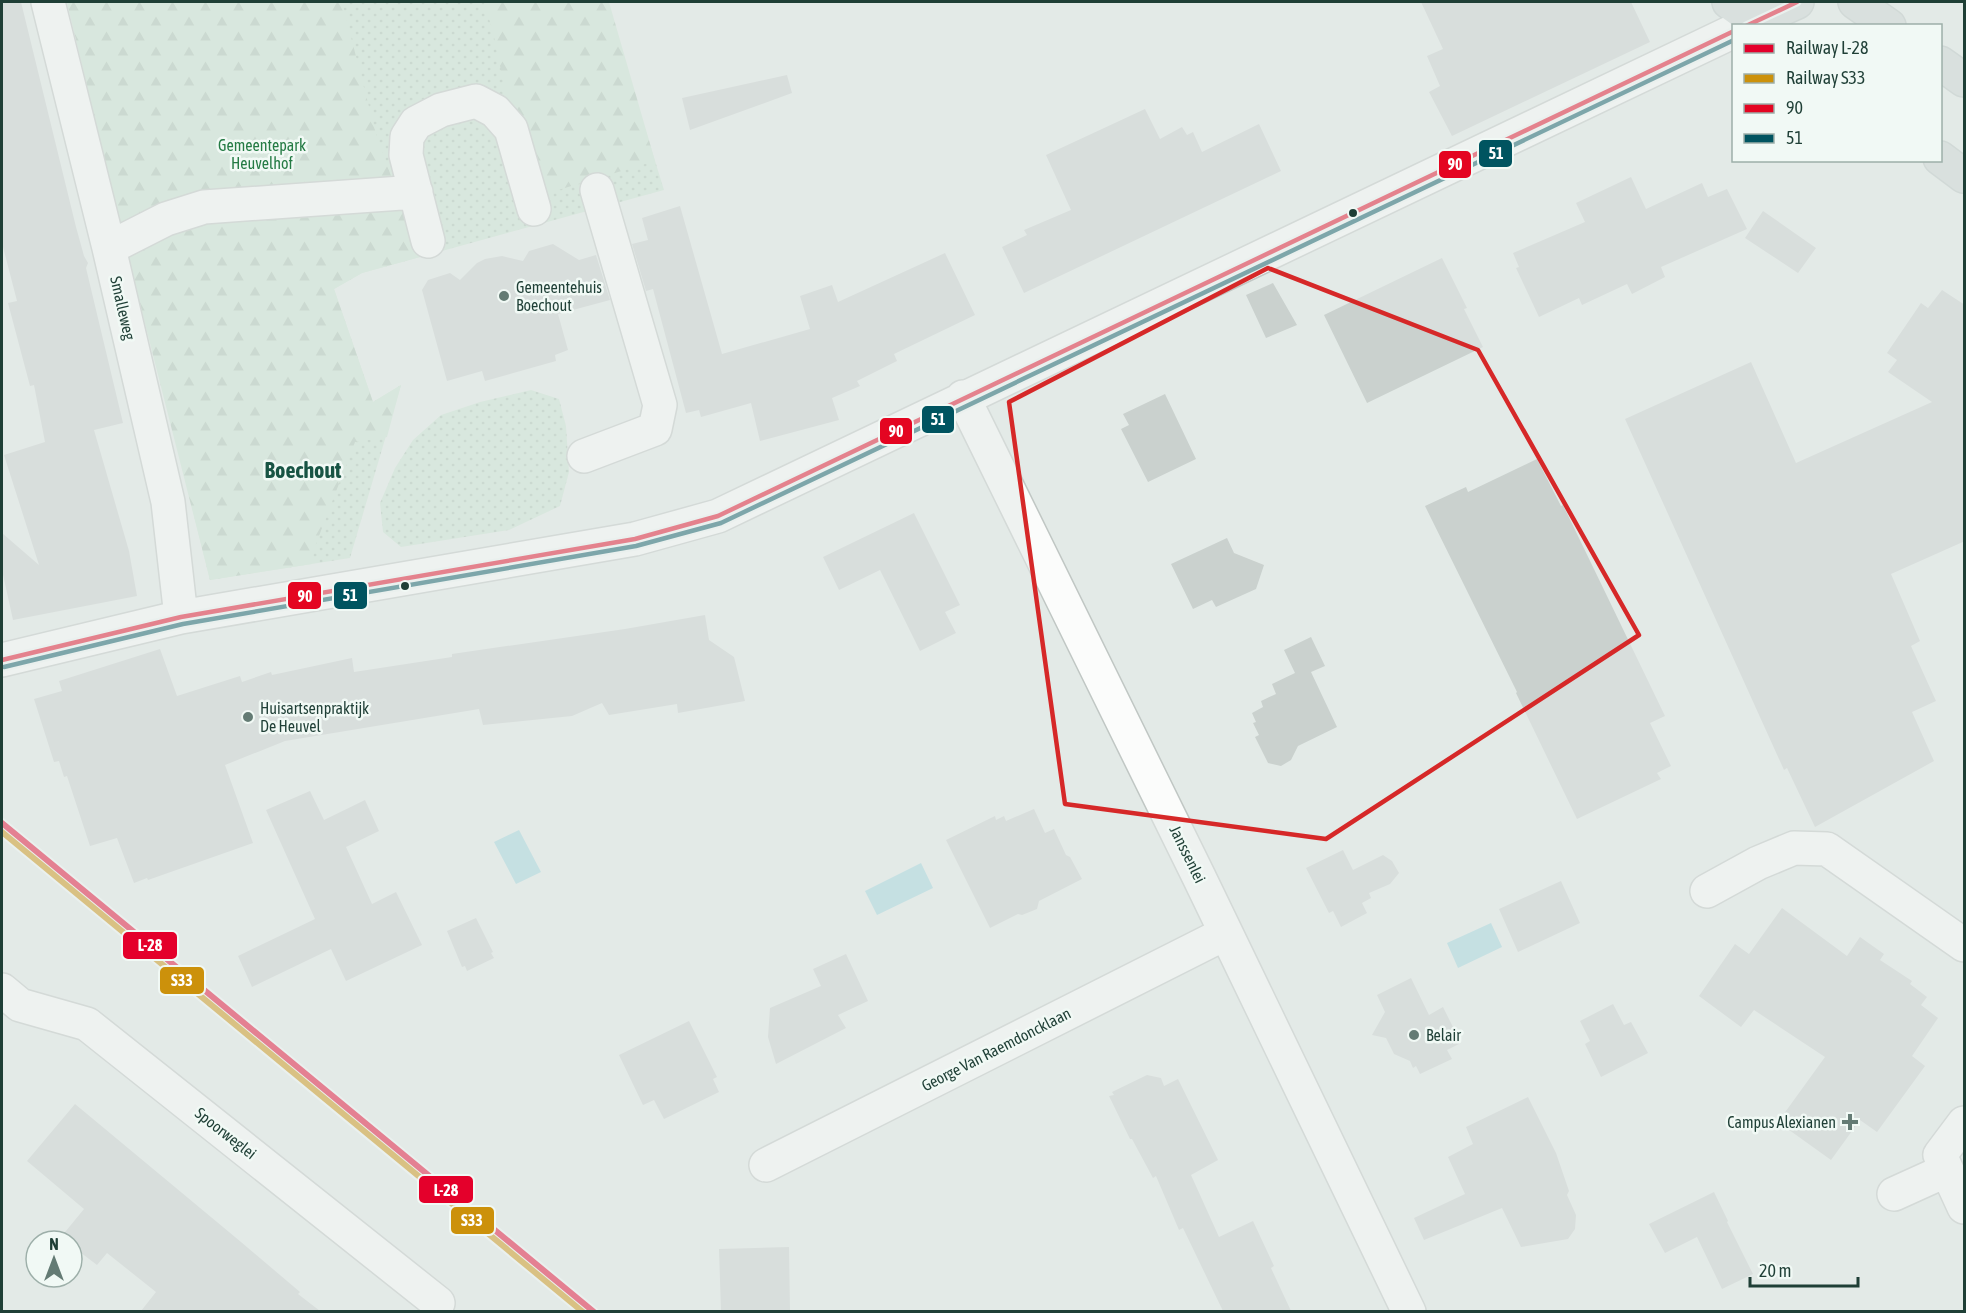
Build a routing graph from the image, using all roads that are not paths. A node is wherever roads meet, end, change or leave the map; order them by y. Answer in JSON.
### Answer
{"nodes":[{"id":1,"x":48,"y":2,"type":"edge"},
{"id":2,"x":1797,"y":2,"type":"edge"},
{"id":3,"x":1855,"y":2,"type":"edge"},
{"id":4,"x":1745,"y":21,"type":"edge"},
{"id":5,"x":1886,"y":24,"type":"edge"},
{"id":6,"x":1732,"y":27,"type":"edge"},
{"id":7,"x":1942,"y":64,"type":"edge"},
{"id":8,"x":1965,"y":80,"type":"edge"},
{"id":9,"x":1942,"y":159,"type":"edge"},
{"id":10,"x":1965,"y":176,"type":"edge"},
{"id":11,"x":597,"y":190,"type":"dead end"},
{"id":12,"x":416,"y":192,"type":"junction"},
{"id":13,"x":534,"y":209,"type":"dead end"},
{"id":14,"x":428,"y":241,"type":"dead end"},
{"id":15,"x":109,"y":248,"type":"junction"},
{"id":16,"x":963,"y":397,"type":"junction"},
{"id":17,"x":584,"y":456,"type":"dead end"},
{"id":18,"x":181,"y":617,"type":"junction"},
{"id":19,"x":2,"y":660,"type":"edge"},
{"id":20,"x":1707,"y":891,"type":"dead end"},
{"id":21,"x":1226,"y":933,"type":"junction"},
{"id":22,"x":1965,"y":945,"type":"edge"},
{"id":23,"x":2,"y":990,"type":"edge"},
{"id":24,"x":1965,"y":1123,"type":"edge"},
{"id":25,"x":766,"y":1165,"type":"dead end"},
{"id":26,"x":1947,"y":1170,"type":"junction"},
{"id":27,"x":1894,"y":1194,"type":"dead end"},
{"id":28,"x":1965,"y":1207,"type":"edge"},
{"id":29,"x":438,"y":1303,"type":"dead end"},
{"id":30,"x":1409,"y":1311,"type":"edge"}],
"edges":[{"from":1,"to":15,"type":"street","name":"Smalleweg"},
{"from":2,"to":4,"type":"main road"},
{"from":3,"to":5,"type":"main road"},
{"from":6,"to":16,"type":"street"},
{"from":7,"to":8,"type":"main road"},
{"from":9,"to":10,"type":"main road"},
{"from":11,"to":17,"type":"street"},
{"from":12,"to":13,"type":"street"},
{"from":12,"to":14,"type":"street"},
{"from":12,"to":15,"type":"street"},
{"from":15,"to":18,"type":"street","name":"Smalleweg"},
{"from":16,"to":18,"type":"street"},
{"from":16,"to":21,"type":"street","name":"Janssenlei"},
{"from":18,"to":19,"type":"street"},
{"from":20,"to":22,"type":"street"},
{"from":21,"to":25,"type":"street","name":"George Van Raemdoncklaan"},
{"from":21,"to":30,"type":"street","name":"Janssenlei"},
{"from":23,"to":29,"type":"street","name":"Spoorweglei"},
{"from":24,"to":26,"type":"street"},
{"from":26,"to":27,"type":"street"},
{"from":26,"to":28,"type":"street"}]}
